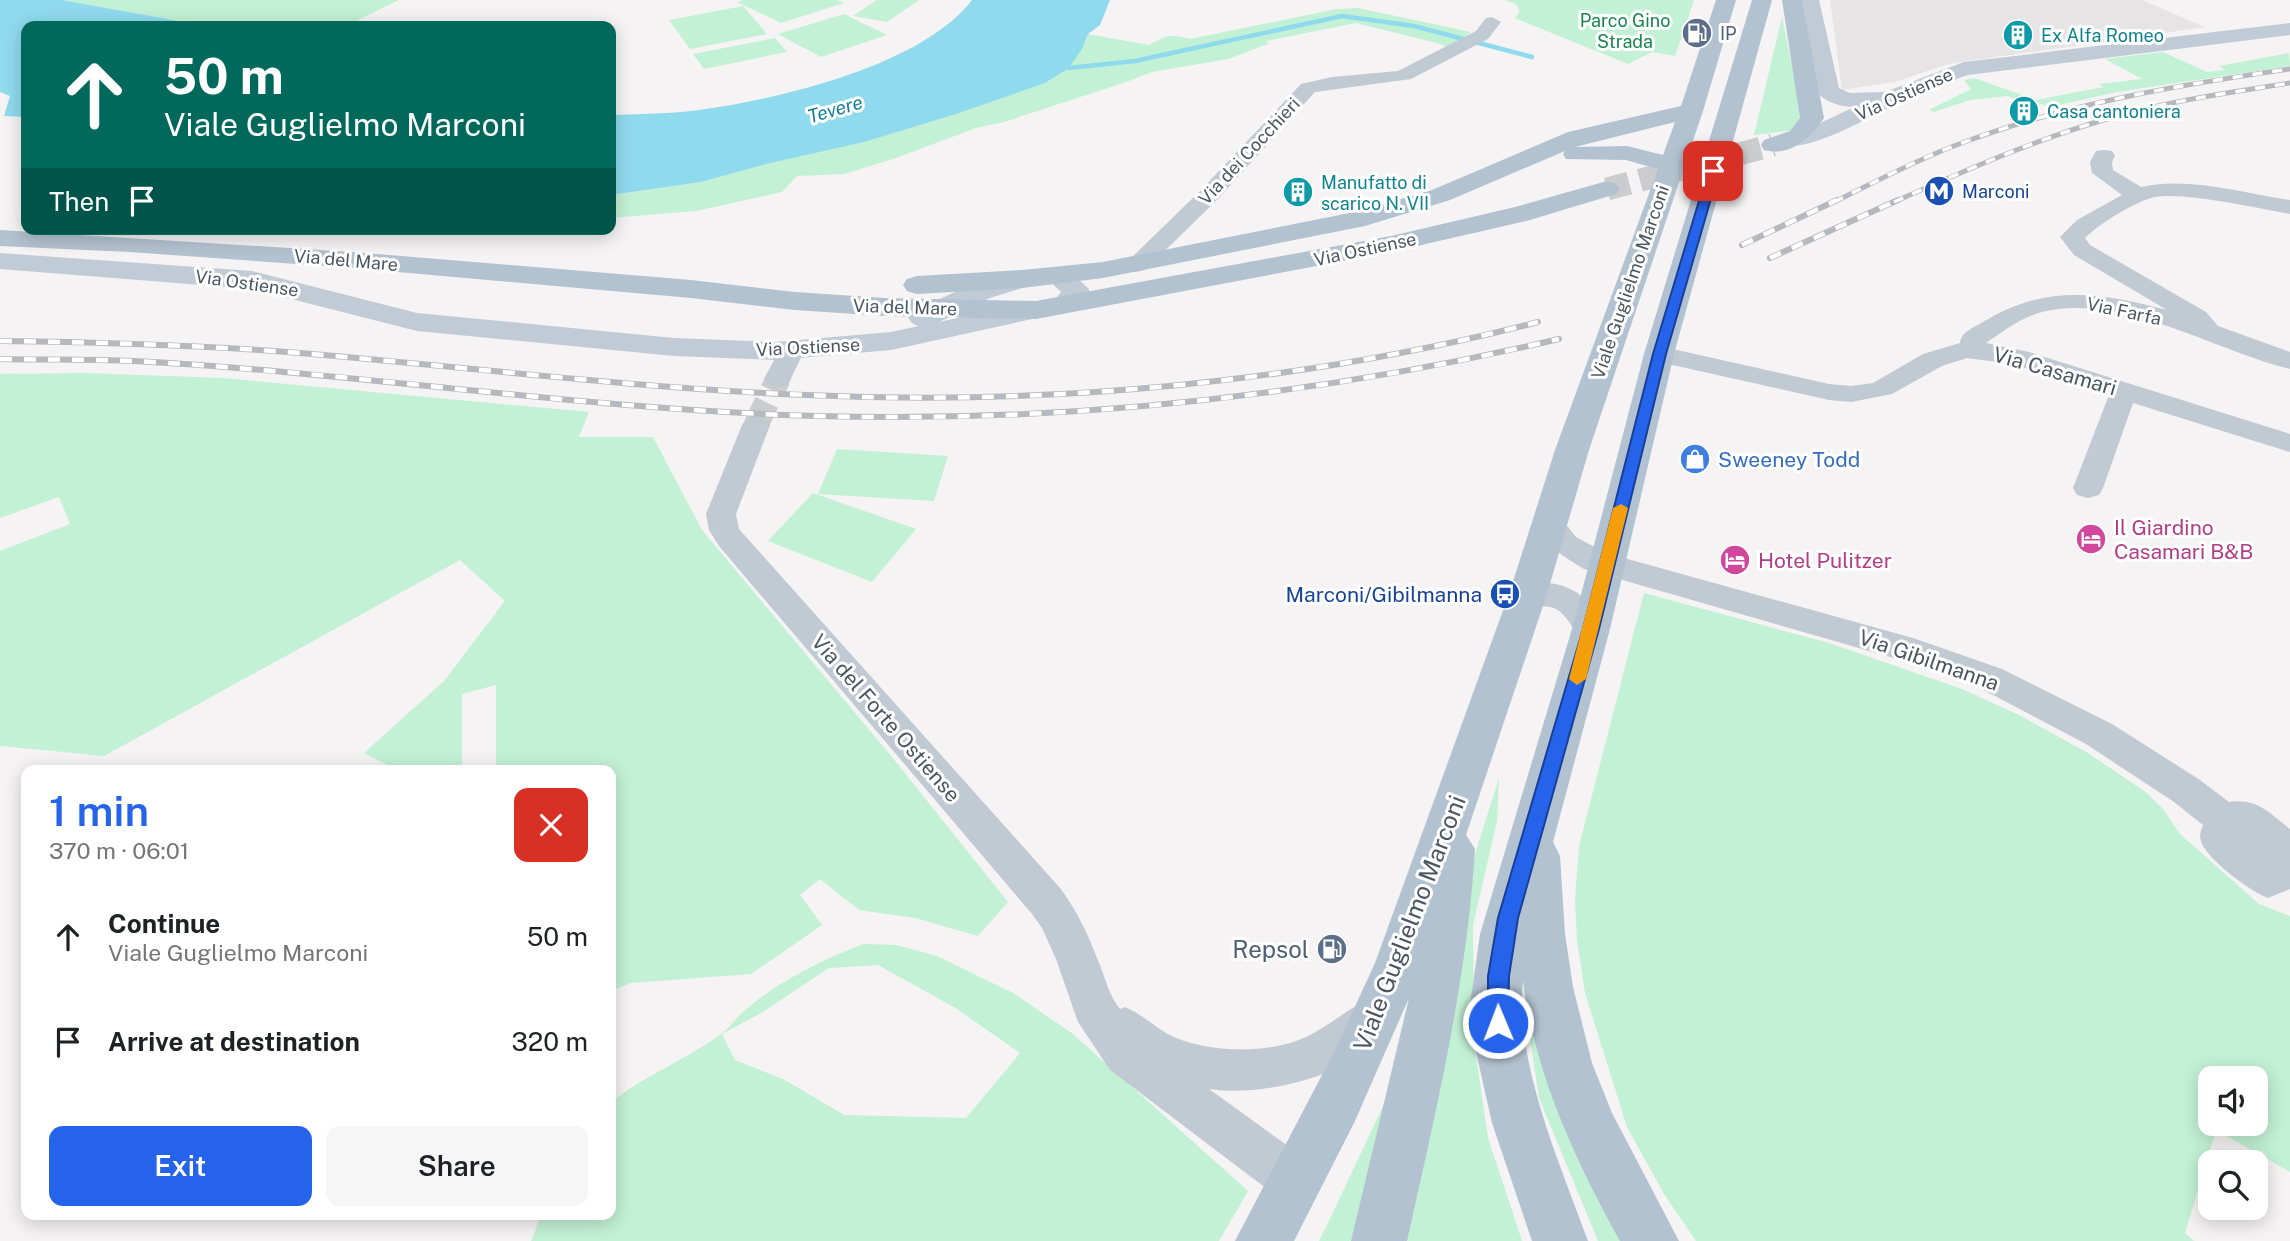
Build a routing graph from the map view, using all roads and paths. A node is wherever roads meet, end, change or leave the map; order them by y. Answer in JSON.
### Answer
{"nodes":[{"id":1,"x":1726,"y":0,"type":"edge"},
{"id":2,"x":1762,"y":0,"type":"edge"},
{"id":3,"x":1792,"y":0,"type":"edge"},
{"id":4,"x":1809,"y":0,"type":"edge"},
{"id":5,"x":1492,"y":22,"type":"dead end"},
{"id":6,"x":2290,"y":29,"type":"edge"},
{"id":7,"x":1899,"y":94,"type":"junction"},
{"id":8,"x":1691,"y":111,"type":"junction"},
{"id":9,"x":2104,"y":156,"type":"dead end"},
{"id":10,"x":1521,"y":161,"type":"junction"},
{"id":11,"x":1671,"y":165,"type":"junction"},
{"id":12,"x":1607,"y":189,"type":"tunnel mouth"},
{"id":13,"x":2138,"y":195,"type":"junction"},
{"id":14,"x":2290,"y":207,"type":"edge"},
{"id":15,"x":0,"y":238,"type":"edge"},
{"id":16,"x":1200,"y":252,"type":"junction"},
{"id":17,"x":0,"y":261,"type":"edge"},
{"id":18,"x":1136,"y":265,"type":"junction"},
{"id":19,"x":1058,"y":276,"type":"junction"},
{"id":20,"x":1022,"y":279,"type":"junction"},
{"id":21,"x":691,"y":289,"type":"junction"},
{"id":22,"x":993,"y":299,"type":"junction"},
{"id":23,"x":1067,"y":304,"type":"junction"},
{"id":24,"x":1036,"y":310,"type":"junction"},
{"id":25,"x":882,"y":320,"type":"junction"},
{"id":26,"x":2211,"y":334,"type":"junction"},
{"id":27,"x":800,"y":350,"type":"junction"},
{"id":28,"x":1973,"y":350,"type":"junction"},
{"id":29,"x":1659,"y":354,"type":"junction"},
{"id":30,"x":2290,"y":361,"type":"edge"},
{"id":31,"x":778,"y":379,"type":"tunnel mouth"},
{"id":32,"x":2124,"y":390,"type":"junction"},
{"id":33,"x":756,"y":425,"type":"tunnel mouth"},
{"id":34,"x":2290,"y":443,"type":"edge"},
{"id":35,"x":2088,"y":488,"type":"dead end"},
{"id":36,"x":1549,"y":524,"type":"junction"},
{"id":37,"x":1607,"y":565,"type":"junction"},
{"id":38,"x":1528,"y":594,"type":"junction"},
{"id":39,"x":1591,"y":629,"type":"junction"},
{"id":40,"x":1454,"y":805,"type":"junction"},
{"id":41,"x":2223,"y":819,"type":"junction"},
{"id":42,"x":1536,"y":826,"type":"junction"},
{"id":43,"x":2290,"y":852,"type":"edge"},
{"id":44,"x":2290,"y":869,"type":"edge"},
{"id":45,"x":1093,"y":1008,"type":"junction"},
{"id":46,"x":1378,"y":1015,"type":"junction"},
{"id":47,"x":1296,"y":1181,"type":"junction"},
{"id":48,"x":1263,"y":1241,"type":"edge"},
{"id":49,"x":1379,"y":1241,"type":"edge"},
{"id":50,"x":1560,"y":1241,"type":"edge"},
{"id":51,"x":1651,"y":1241,"type":"edge"}],
"edges":[{"from":1,"to":8,"type":"main road","name":"Viale Guglielmo Marconi"},
{"from":2,"to":29,"type":"main road"},
{"from":3,"to":7,"type":"main road","name":"Via Ostiense"},
{"from":4,"to":7,"type":"main road"},
{"from":5,"to":18,"type":"street","name":"Via dei Cocchieri"},
{"from":6,"to":7,"type":"main road","name":"Via Ostiense"},
{"from":8,"to":10,"type":"main road"},
{"from":8,"to":11,"type":"main road","name":"Viale Guglielmo Marconi"},
{"from":9,"to":13,"type":"street"},
{"from":10,"to":11,"type":"main road"},
{"from":10,"to":16,"type":"main road"},
{"from":11,"to":36,"type":"main road","name":"Viale Guglielmo Marconi"},
{"from":12,"to":23,"type":"main road","name":"Via Ostiense"},
{"from":13,"to":14,"type":"street"},
{"from":13,"to":26,"type":"street"},
{"from":15,"to":21,"type":"main road","name":"Via del Mare"},
{"from":16,"to":18,"type":"main road","name":"Via del Mare"},
{"from":16,"to":23,"type":"main road"},
{"from":17,"to":27,"type":"main road","name":"Via Ostiense"},
{"from":18,"to":19,"type":"main road","name":"Via del Mare"},
{"from":19,"to":20,"type":"main road","name":"Via del Mare"},
{"from":19,"to":23,"type":"main road"},
{"from":20,"to":21,"type":"main road","name":"Via del Mare"},
{"from":20,"to":22,"type":"main road"},
{"from":21,"to":25,"type":"main road","name":"Via del Mare"},
{"from":22,"to":24,"type":"main road","name":"Via del Mare"},
{"from":22,"to":25,"type":"main road","name":"Via del Mare"},
{"from":23,"to":24,"type":"main road","name":"Via Ostiense"},
{"from":24,"to":27,"type":"main road","name":"Via Ostiense"},
{"from":25,"to":27,"type":"main road"},
{"from":26,"to":28,"type":"street","name":"Via Farfa"},
{"from":26,"to":30,"type":"street","name":"Via Farfa"},
{"from":27,"to":31,"type":"street"},
{"from":28,"to":29,"type":"street","name":"Via Casamari"},
{"from":28,"to":32,"type":"street","name":"Via Casamari"},
{"from":29,"to":37,"type":"main road"},
{"from":32,"to":34,"type":"street","name":"Via Casamari"},
{"from":32,"to":35,"type":"street"},
{"from":33,"to":45,"type":"street","name":"Via del Forte Ostiense"},
{"from":36,"to":37,"type":"street"},
{"from":36,"to":38,"type":"main road","name":"Viale Guglielmo Marconi"},
{"from":37,"to":39,"type":"main road"},
{"from":37,"to":41,"type":"street","name":"Via Gibilmanna"},
{"from":38,"to":39,"type":"street"},
{"from":38,"to":40,"type":"main road","name":"Viale Guglielmo Marconi"},
{"from":39,"to":42,"type":"main road"},
{"from":40,"to":46,"type":"main road","name":"Viale Guglielmo Marconi"},
{"from":40,"to":49,"type":"main road"},
{"from":41,"to":43,"type":"street"},
{"from":41,"to":44,"type":"street"},
{"from":42,"to":50,"type":"main road"},
{"from":42,"to":51,"type":"main road"},
{"from":45,"to":46,"type":"street"},
{"from":45,"to":47,"type":"street","name":"Via del Forte Ostiense"},
{"from":46,"to":47,"type":"main road","name":"Viale Guglielmo Marconi"},
{"from":47,"to":48,"type":"main road","name":"Viale Guglielmo Marconi"}]}
